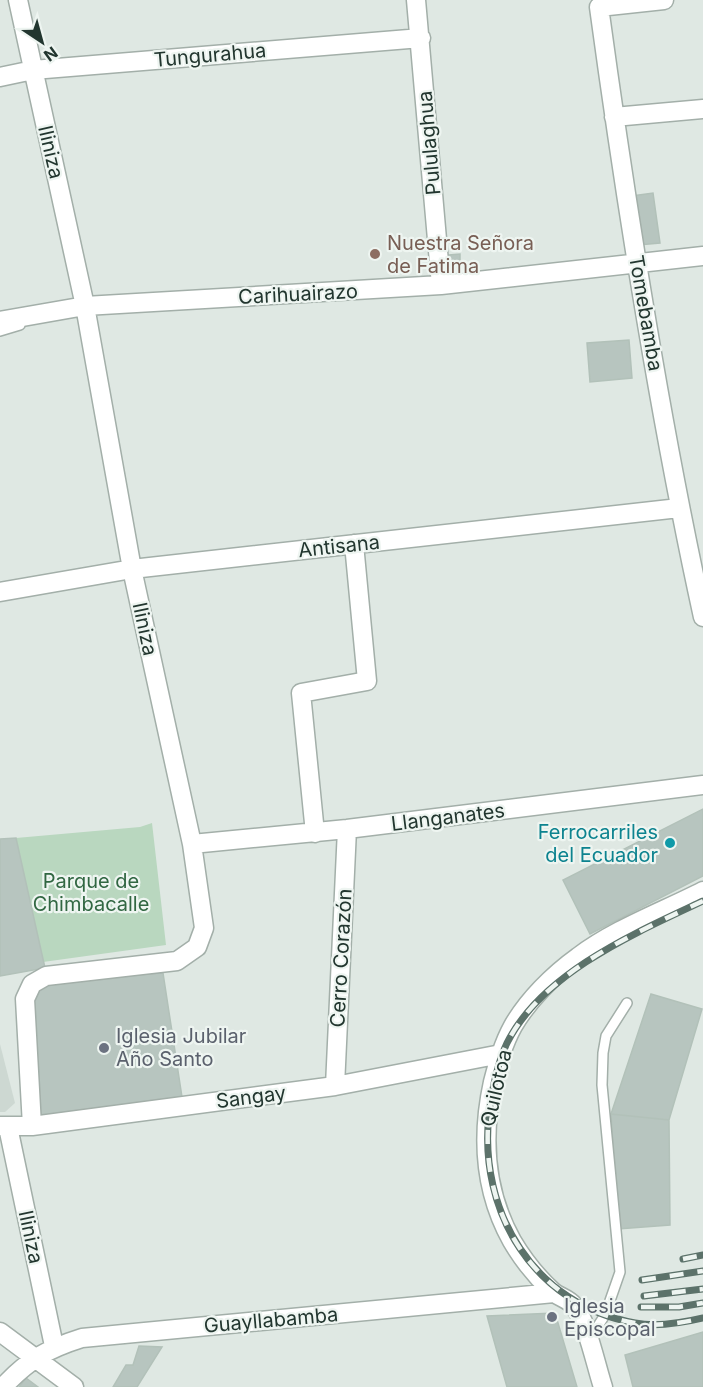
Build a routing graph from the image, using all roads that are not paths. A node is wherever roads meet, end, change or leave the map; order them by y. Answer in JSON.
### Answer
{"nodes":[{"id":1,"x":18,"y":0,"type":"edge"},
{"id":2,"x":416,"y":0,"type":"edge"},
{"id":3,"x":664,"y":0,"type":"edge"},
{"id":4,"x":421,"y":38,"type":"junction"},
{"id":5,"x":33,"y":70,"type":"junction"},
{"id":6,"x":0,"y":77,"type":"edge"},
{"id":7,"x":703,"y":109,"type":"edge"},
{"id":8,"x":614,"y":117,"type":"junction"},
{"id":9,"x":703,"y":256,"type":"edge"},
{"id":10,"x":637,"y":265,"type":"junction"},
{"id":11,"x":441,"y":285,"type":"junction"},
{"id":12,"x":85,"y":306,"type":"junction"},
{"id":13,"x":0,"y":321,"type":"edge"},
{"id":14,"x":0,"y":331,"type":"edge"},
{"id":15,"x":679,"y":508,"type":"junction"},
{"id":16,"x":354,"y":544,"type":"junction"},
{"id":17,"x":132,"y":569,"type":"junction"},
{"id":18,"x":0,"y":592,"type":"edge"},
{"id":19,"x":703,"y":617,"type":"edge"},
{"id":20,"x":703,"y":785,"type":"edge"},
{"id":21,"x":347,"y":829,"type":"junction"},
{"id":22,"x":315,"y":833,"type":"junction"},
{"id":23,"x":192,"y":844,"type":"junction"},
{"id":24,"x":703,"y":891,"type":"edge"},
{"id":25,"x":627,"y":1003,"type":"dead end"},
{"id":26,"x":501,"y":1054,"type":"junction"},
{"id":27,"x":335,"y":1086,"type":"junction"},
{"id":28,"x":32,"y":1126,"type":"junction"},
{"id":29,"x":4,"y":1127,"type":"edge"},
{"id":30,"x":554,"y":1293,"type":"junction"},
{"id":31,"x":0,"y":1332,"type":"edge"},
{"id":32,"x":588,"y":1341,"type":"junction"},
{"id":33,"x":54,"y":1346,"type":"junction"},
{"id":34,"x":36,"y":1358,"type":"junction"},
{"id":35,"x":3,"y":1387,"type":"edge"},
{"id":36,"x":74,"y":1387,"type":"edge"},
{"id":37,"x":603,"y":1387,"type":"edge"}],
"edges":[{"from":1,"to":5,"type":"street","name":"Iliniza"},
{"from":2,"to":4,"type":"street","name":"Pululaghua"},
{"from":3,"to":8,"type":"street","name":"Tomebamba"},
{"from":4,"to":5,"type":"street","name":"Tungurahua"},
{"from":4,"to":11,"type":"street","name":"Pululaghua"},
{"from":5,"to":6,"type":"street","name":"Tungurahua"},
{"from":5,"to":12,"type":"street","name":"Iliniza"},
{"from":7,"to":8,"type":"street"},
{"from":8,"to":10,"type":"street","name":"Tomebamba"},
{"from":9,"to":10,"type":"street","name":"Carihuairazo"},
{"from":10,"to":11,"type":"street","name":"Carihuairazo"},
{"from":10,"to":15,"type":"street","name":"Tomebamba"},
{"from":11,"to":12,"type":"street","name":"Carihuairazo"},
{"from":12,"to":13,"type":"street","name":"Carihuairazo"},
{"from":12,"to":14,"type":"lane"},
{"from":12,"to":17,"type":"street","name":"Iliniza"},
{"from":15,"to":16,"type":"street","name":"Antisana"},
{"from":15,"to":19,"type":"street","name":"Tomebamba"},
{"from":16,"to":17,"type":"street","name":"Antisana"},
{"from":16,"to":22,"type":"street"},
{"from":17,"to":18,"type":"street","name":"Antisana"},
{"from":17,"to":23,"type":"street","name":"Iliniza"},
{"from":20,"to":21,"type":"street","name":"Llanganates"},
{"from":21,"to":22,"type":"street","name":"Llanganates"},
{"from":21,"to":27,"type":"street","name":"Cerro Corazón"},
{"from":22,"to":23,"type":"street","name":"Llanganates"},
{"from":23,"to":28,"type":"street","name":"Iliniza"},
{"from":24,"to":26,"type":"street","name":"Quilotoa"},
{"from":25,"to":32,"type":"lane"},
{"from":26,"to":27,"type":"street","name":"Sangay"},
{"from":26,"to":30,"type":"street","name":"Quilotoa"},
{"from":27,"to":28,"type":"street","name":"Sangay"},
{"from":28,"to":29,"type":"street","name":"Sangay"},
{"from":29,"to":33,"type":"street","name":"Iliniza"},
{"from":30,"to":32,"type":"street","name":"Quilotoa"},
{"from":30,"to":33,"type":"street","name":"Guayllabamba"},
{"from":31,"to":34,"type":"street"},
{"from":32,"to":37,"type":"street","name":"Quilotoa"},
{"from":33,"to":34,"type":"street","name":"Guayllabamba"},
{"from":34,"to":35,"type":"street","name":"Guayllabamba"},
{"from":34,"to":36,"type":"street"}]}
